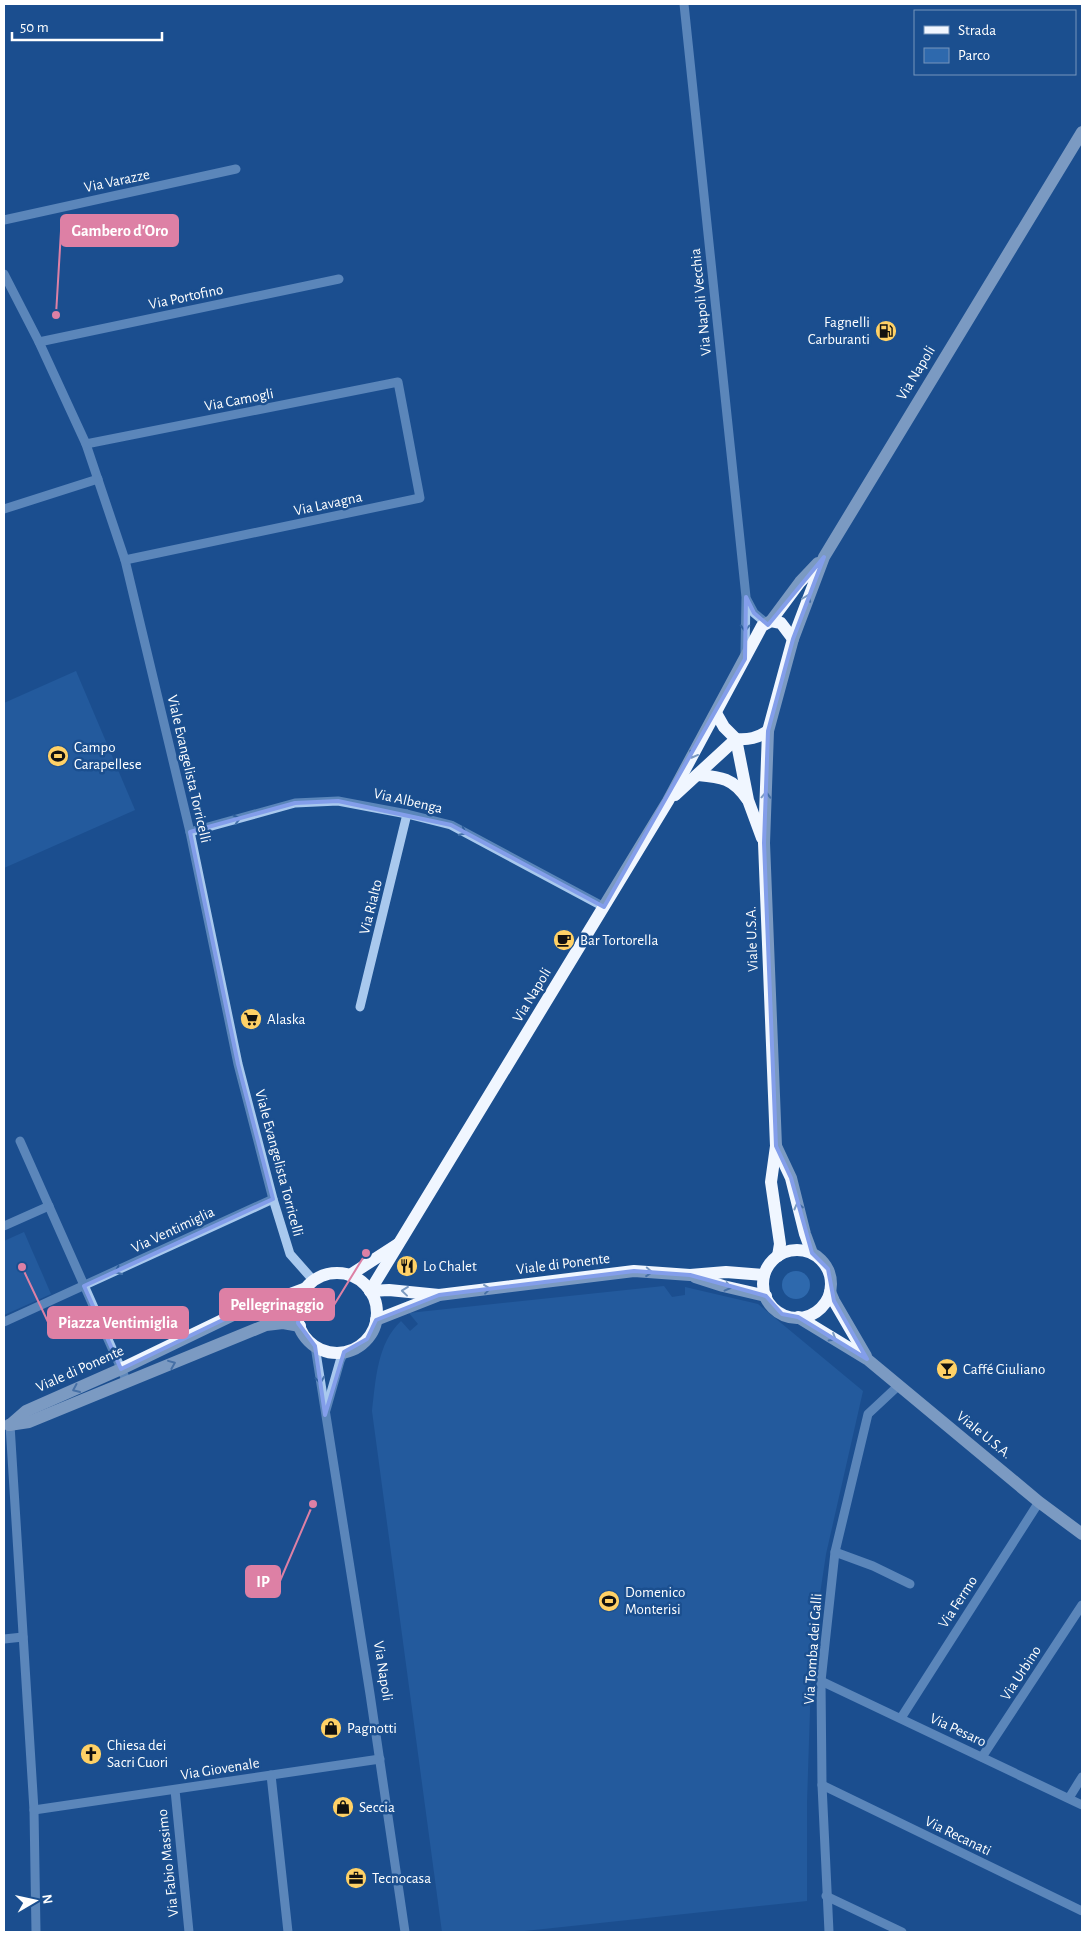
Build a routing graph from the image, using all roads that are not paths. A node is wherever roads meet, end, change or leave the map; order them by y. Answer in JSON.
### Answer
{"nodes":[{"id":1,"x":684,"y":4,"type":"edge"},
{"id":2,"x":1082,"y":132,"type":"edge"},
{"id":3,"x":236,"y":169,"type":"dead end"},
{"id":4,"x":4,"y":220,"type":"edge"},
{"id":5,"x":4,"y":274,"type":"edge"},
{"id":6,"x":339,"y":279,"type":"dead end"},
{"id":7,"x":39,"y":342,"type":"junction"},
{"id":8,"x":398,"y":382,"type":"joint"},
{"id":9,"x":86,"y":444,"type":"junction"},
{"id":10,"x":98,"y":479,"type":"junction"},
{"id":11,"x":4,"y":509,"type":"edge"},
{"id":12,"x":824,"y":557,"type":"junction"},
{"id":13,"x":125,"y":560,"type":"junction"},
{"id":14,"x":746,"y":598,"type":"junction"},
{"id":15,"x":768,"y":622,"type":"junction"},
{"id":16,"x":793,"y":639,"type":"junction"},
{"id":17,"x":745,"y":659,"type":"junction"},
{"id":18,"x":716,"y":712,"type":"junction"},
{"id":19,"x":768,"y":731,"type":"junction"},
{"id":20,"x":736,"y":739,"type":"junction"},
{"id":21,"x":698,"y":775,"type":"junction"},
{"id":22,"x":748,"y":800,"type":"junction"},
{"id":23,"x":668,"y":801,"type":"junction"},
{"id":24,"x":407,"y":814,"type":"junction"},
{"id":25,"x":190,"y":832,"type":"junction"},
{"id":26,"x":764,"y":843,"type":"junction"},
{"id":27,"x":604,"y":907,"type":"junction"},
{"id":28,"x":360,"y":1007,"type":"dead end"},
{"id":29,"x":20,"y":1141,"type":"dead end"},
{"id":30,"x":776,"y":1146,"type":"junction"},
{"id":31,"x":273,"y":1199,"type":"junction"},
{"id":32,"x":49,"y":1206,"type":"junction"},
{"id":33,"x":4,"y":1226,"type":"edge"},
{"id":34,"x":400,"y":1243,"type":"junction"},
{"id":35,"x":812,"y":1253,"type":"junction"},
{"id":36,"x":778,"y":1256,"type":"junction"},
{"id":37,"x":350,"y":1275,"type":"junction"},
{"id":38,"x":690,"y":1275,"type":"junction"},
{"id":39,"x":764,"y":1276,"type":"junction"},
{"id":40,"x":308,"y":1285,"type":"junction"},
{"id":41,"x":84,"y":1286,"type":"junction"},
{"id":42,"x":370,"y":1291,"type":"junction"},
{"id":43,"x":830,"y":1292,"type":"junction"},
{"id":44,"x":439,"y":1295,"type":"junction"},
{"id":45,"x":766,"y":1296,"type":"junction"},
{"id":46,"x":798,"y":1317,"type":"junction"},
{"id":47,"x":376,"y":1320,"type":"junction"},
{"id":48,"x":4,"y":1322,"type":"edge"},
{"id":49,"x":300,"y":1326,"type":"junction"},
{"id":50,"x":315,"y":1346,"type":"junction"},
{"id":51,"x":344,"y":1352,"type":"junction"},
{"id":52,"x":867,"y":1359,"type":"junction"},
{"id":53,"x":121,"y":1369,"type":"junction"},
{"id":54,"x":127,"y":1382,"type":"junction"},
{"id":55,"x":898,"y":1386,"type":"junction"},
{"id":56,"x":325,"y":1415,"type":"junction"},
{"id":57,"x":7,"y":1426,"type":"edge"},
{"id":58,"x":1038,"y":1502,"type":"junction"},
{"id":59,"x":1082,"y":1534,"type":"edge"},
{"id":60,"x":835,"y":1552,"type":"junction"},
{"id":61,"x":910,"y":1584,"type":"dead end"},
{"id":62,"x":1082,"y":1604,"type":"edge"},
{"id":63,"x":23,"y":1637,"type":"junction"},
{"id":64,"x":4,"y":1639,"type":"edge"},
{"id":65,"x":822,"y":1681,"type":"junction"},
{"id":66,"x":900,"y":1718,"type":"junction"},
{"id":67,"x":982,"y":1757,"type":"junction"},
{"id":68,"x":380,"y":1759,"type":"junction"},
{"id":69,"x":271,"y":1775,"type":"junction"},
{"id":70,"x":1082,"y":1777,"type":"edge"},
{"id":71,"x":822,"y":1785,"type":"junction"},
{"id":72,"x":175,"y":1790,"type":"junction"},
{"id":73,"x":1069,"y":1798,"type":"junction"},
{"id":74,"x":1082,"y":1805,"type":"edge"},
{"id":75,"x":34,"y":1810,"type":"junction"},
{"id":76,"x":826,"y":1896,"type":"junction"},
{"id":77,"x":1082,"y":1911,"type":"edge"},
{"id":78,"x":36,"y":1932,"type":"edge"},
{"id":79,"x":189,"y":1932,"type":"edge"},
{"id":80,"x":288,"y":1932,"type":"edge"},
{"id":81,"x":405,"y":1932,"type":"edge"},
{"id":82,"x":829,"y":1932,"type":"edge"},
{"id":83,"x":902,"y":1932,"type":"edge"}],
"edges":[{"from":1,"to":14,"type":"street","name":"Via Napoli Vecchia"},
{"from":2,"to":12,"type":"main road","name":"Via Napoli"},
{"from":3,"to":4,"type":"street","name":"Via Varazze"},
{"from":5,"to":7,"type":"street","name":"Viale Evangelista Torricelli"},
{"from":6,"to":7,"type":"street","name":"Via Portofino"},
{"from":7,"to":9,"type":"street","name":"Viale Evangelista Torricelli"},
{"from":8,"to":9,"type":"street","name":"Via Camogli"},
{"from":8,"to":13,"type":"street","name":"Via Lavagna"},
{"from":9,"to":10,"type":"street","name":"Viale Evangelista Torricelli"},
{"from":10,"to":11,"type":"street"},
{"from":10,"to":13,"type":"street","name":"Viale Evangelista Torricelli"},
{"from":12,"to":15,"type":"main road","name":"Via Napoli"},
{"from":16,"to":12,"type":"main road","name":"Via Napoli","one_way":true},
{"from":13,"to":25,"type":"street","name":"Viale Evangelista Torricelli"},
{"from":14,"to":15,"type":"street","name":"Via Napoli Vecchia"},
{"from":14,"to":17,"type":"street","name":"Via Napoli Vecchia","one_way":true},
{"from":15,"to":16,"type":"main road"},
{"from":15,"to":17,"type":"main road","name":"Via Napoli"},
{"from":16,"to":19,"type":"main road","name":"Via Napoli"},
{"from":17,"to":18,"type":"main road","name":"Via Napoli"},
{"from":18,"to":20,"type":"main road"},
{"from":18,"to":23,"type":"main road","name":"Via Napoli","one_way":true},
{"from":19,"to":20,"type":"main road"},
{"from":26,"to":19,"type":"main road","name":"Viale U.S.A.","one_way":true},
{"from":20,"to":21,"type":"main road"},
{"from":20,"to":22,"type":"main road"},
{"from":21,"to":22,"type":"main road"},
{"from":21,"to":23,"type":"main road"},
{"from":22,"to":26,"type":"main road"},
{"from":23,"to":27,"type":"main road","name":"Via Napoli"},
{"from":25,"to":24,"type":"street","name":"Via Albenga","one_way":true},
{"from":24,"to":27,"type":"street","name":"Via Albenga","one_way":true},
{"from":24,"to":28,"type":"street","name":"Via Rialto"},
{"from":25,"to":31,"type":"street","name":"Viale Evangelista Torricelli"},
{"from":26,"to":30,"type":"main road","name":"Viale U.S.A."},
{"from":27,"to":34,"type":"main road","name":"Via Napoli"},
{"from":29,"to":32,"type":"street"},
{"from":35,"to":30,"type":"main road","name":"Viale U.S.A.","one_way":true},
{"from":30,"to":36,"type":"main road","name":"Viale U.S.A."},
{"from":31,"to":40,"type":"street","name":"Viale Evangelista Torricelli"},
{"from":31,"to":41,"type":"street","name":"Via Ventimiglia","one_way":true},
{"from":32,"to":33,"type":"street"},
{"from":32,"to":41,"type":"street"},
{"from":34,"to":37,"type":"main road"},
{"from":34,"to":42,"type":"main road","name":"Via Napoli"},
{"from":35,"to":36,"type":"main road"},
{"from":35,"to":43,"type":"main road"},
{"from":36,"to":39,"type":"main road"},
{"from":37,"to":40,"type":"main road","name":"Viale di Ponente"},
{"from":37,"to":42,"type":"main road"},
{"from":38,"to":39,"type":"main road","name":"Viale di Ponente"},
{"from":44,"to":38,"type":"main road","name":"Viale di Ponente","one_way":true},
{"from":38,"to":45,"type":"main road","name":"Viale di Ponente","one_way":true},
{"from":39,"to":45,"type":"main road"},
{"from":40,"to":49,"type":"main road"},
{"from":40,"to":53,"type":"main road","name":"Viale di Ponente"},
{"from":41,"to":48,"type":"street","name":"Via Ventimiglia"},
{"from":41,"to":53,"type":"street"},
{"from":44,"to":42,"type":"main road","name":"Viale di Ponente","one_way":true},
{"from":42,"to":47,"type":"main road"},
{"from":43,"to":46,"type":"main road"},
{"from":43,"to":52,"type":"main road","name":"Viale U.S.A."},
{"from":44,"to":47,"type":"main road","name":"Viale di Ponente"},
{"from":45,"to":46,"type":"main road"},
{"from":46,"to":52,"type":"main road","name":"Viale U.S.A.","one_way":true},
{"from":47,"to":51,"type":"main road"},
{"from":49,"to":50,"type":"main road"},
{"from":54,"to":49,"type":"main road","name":"Viale di Ponente","one_way":true},
{"from":50,"to":51,"type":"main road"},
{"from":50,"to":56,"type":"street","name":"Via Napoli","one_way":true},
{"from":51,"to":56,"type":"street"},
{"from":52,"to":55,"type":"main road","name":"Viale U.S.A."},
{"from":53,"to":54,"type":"street"},
{"from":53,"to":57,"type":"main road","name":"Viale di Ponente","one_way":true},
{"from":54,"to":57,"type":"main road","name":"Viale di Ponente"},
{"from":55,"to":58,"type":"main road","name":"Viale U.S.A."},
{"from":55,"to":60,"type":"street","name":"Via Tomba dei Galli"},
{"from":56,"to":68,"type":"street","name":"Via Napoli"},
{"from":57,"to":63,"type":"street"},
{"from":58,"to":59,"type":"main road","name":"Viale U.S.A."},
{"from":58,"to":66,"type":"street","name":"Via Fermo"},
{"from":60,"to":61,"type":"street"},
{"from":60,"to":65,"type":"street","name":"Via Tomba dei Galli"},
{"from":62,"to":67,"type":"street","name":"Via Urbino"},
{"from":63,"to":64,"type":"street"},
{"from":63,"to":75,"type":"street"},
{"from":65,"to":66,"type":"street","name":"Via Pesaro"},
{"from":65,"to":71,"type":"street","name":"Via Tomba dei Galli"},
{"from":66,"to":67,"type":"street","name":"Via Pesaro"},
{"from":67,"to":73,"type":"street","name":"Via Pesaro"},
{"from":68,"to":69,"type":"street","name":"Via Giovenale"},
{"from":68,"to":81,"type":"street","name":"Via Napoli"},
{"from":69,"to":72,"type":"street","name":"Via Giovenale"},
{"from":69,"to":80,"type":"street"},
{"from":70,"to":73,"type":"street"},
{"from":71,"to":76,"type":"street","name":"Via Tomba dei Galli"},
{"from":71,"to":77,"type":"street","name":"Via Recanati"},
{"from":72,"to":75,"type":"street","name":"Via Giovenale"},
{"from":72,"to":79,"type":"street","name":"Via Fabio Massimo"},
{"from":73,"to":74,"type":"street","name":"Via Pesaro"},
{"from":75,"to":78,"type":"street"},
{"from":76,"to":82,"type":"street","name":"Via Tomba dei Galli"},
{"from":76,"to":83,"type":"street"}]}
